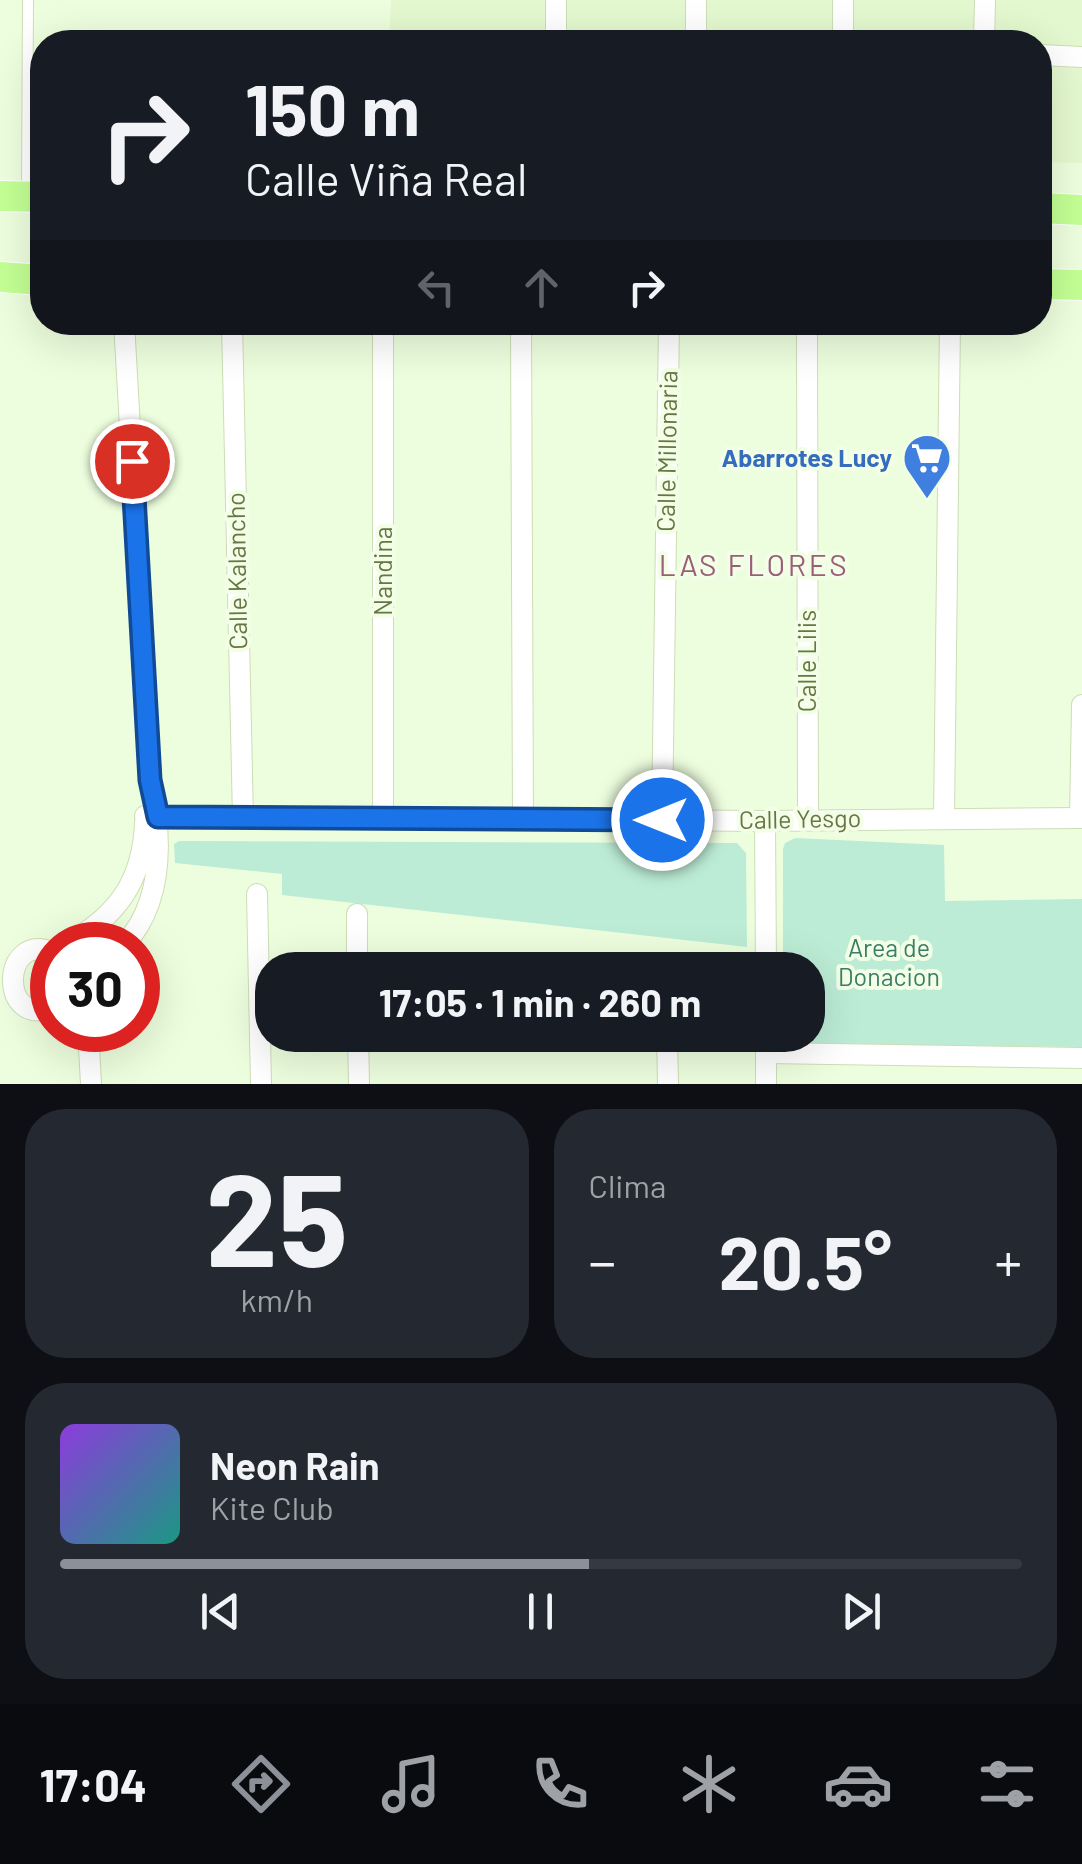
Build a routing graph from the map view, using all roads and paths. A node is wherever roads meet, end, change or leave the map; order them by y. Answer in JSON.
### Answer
{"nodes":[{"id":1,"x":28,"y":0,"type":"edge"},
{"id":2,"x":556,"y":0,"type":"edge"},
{"id":3,"x":696,"y":0,"type":"edge"},
{"id":4,"x":843,"y":0,"type":"edge"},
{"id":5,"x":985,"y":0,"type":"edge"},
{"id":6,"x":556,"y":30,"type":"edge"},
{"id":7,"x":696,"y":30,"type":"edge"},
{"id":8,"x":842,"y":30,"type":"edge"},
{"id":9,"x":984,"y":30,"type":"edge"},
{"id":10,"x":1052,"y":56,"type":"edge"},
{"id":11,"x":1082,"y":57,"type":"edge"},
{"id":12,"x":23,"y":196,"type":"edge"},
{"id":13,"x":1052,"y":209,"type":"edge"},
{"id":14,"x":1082,"y":210,"type":"edge"},
{"id":15,"x":0,"y":278,"type":"edge"},
{"id":16,"x":30,"y":279,"type":"edge"},
{"id":17,"x":1052,"y":284,"type":"edge"},
{"id":18,"x":1082,"y":285,"type":"edge"},
{"id":19,"x":125,"y":335,"type":"edge"},
{"id":20,"x":232,"y":335,"type":"edge"},
{"id":21,"x":384,"y":335,"type":"edge"},
{"id":22,"x":521,"y":335,"type":"edge"},
{"id":23,"x":668,"y":335,"type":"edge"},
{"id":24,"x":807,"y":335,"type":"edge"},
{"id":25,"x":950,"y":335,"type":"edge"},
{"id":26,"x":1082,"y":705,"type":"edge"},
{"id":27,"x":152,"y":816,"type":"junction"},
{"id":28,"x":944,"y":818,"type":"junction"},
{"id":29,"x":1081,"y":818,"type":"edge"},
{"id":30,"x":243,"y":819,"type":"junction"},
{"id":31,"x":383,"y":819,"type":"junction"},
{"id":32,"x":523,"y":819,"type":"junction"},
{"id":33,"x":662,"y":820,"type":"junction"},
{"id":34,"x":808,"y":820,"type":"junction"},
{"id":35,"x":765,"y":821,"type":"junction"},
{"id":36,"x":257,"y":894,"type":"dead end"},
{"id":37,"x":357,"y":914,"type":"dead end"},
{"id":38,"x":97,"y":922,"type":"edge"},
{"id":39,"x":140,"y":922,"type":"edge"},
{"id":40,"x":30,"y":950,"type":"edge"},
{"id":41,"x":357,"y":952,"type":"edge"},
{"id":42,"x":766,"y":952,"type":"edge"},
{"id":43,"x":5,"y":969,"type":"edge"},
{"id":44,"x":30,"y":1009,"type":"edge"},
{"id":45,"x":825,"y":1047,"type":"edge"},
{"id":46,"x":89,"y":1052,"type":"edge"},
{"id":47,"x":358,"y":1052,"type":"edge"},
{"id":48,"x":667,"y":1052,"type":"edge"},
{"id":49,"x":766,"y":1052,"type":"edge"},
{"id":50,"x":1082,"y":1058,"type":"edge"},
{"id":51,"x":91,"y":1084,"type":"edge"},
{"id":52,"x":261,"y":1084,"type":"edge"},
{"id":53,"x":359,"y":1084,"type":"edge"},
{"id":54,"x":668,"y":1084,"type":"edge"},
{"id":55,"x":766,"y":1084,"type":"edge"}],
"edges":[{"from":1,"to":12,"type":"lane"},
{"from":2,"to":6,"type":"street"},
{"from":3,"to":7,"type":"street"},
{"from":4,"to":8,"type":"street"},
{"from":5,"to":9,"type":"street"},
{"from":10,"to":11,"type":"street"},
{"from":13,"to":14,"type":"main road"},
{"from":15,"to":16,"type":"main road"},
{"from":17,"to":18,"type":"main road"},
{"from":19,"to":27,"type":"street"},
{"from":20,"to":30,"type":"street","name":"Calle Kalancho"},
{"from":21,"to":31,"type":"street","name":"Nandina"},
{"from":22,"to":32,"type":"street"},
{"from":23,"to":33,"type":"street","name":"Calle Millonaria"},
{"from":24,"to":34,"type":"street","name":"Calle Lilis"},
{"from":25,"to":28,"type":"street"},
{"from":26,"to":29,"type":"street"},
{"from":27,"to":30,"type":"street","name":"Calle Yesgo"},
{"from":27,"to":38,"type":"street"},
{"from":27,"to":39,"type":"street"},
{"from":28,"to":29,"type":"street","name":"Calle Yesgo"},
{"from":28,"to":34,"type":"street","name":"Calle Yesgo"},
{"from":30,"to":31,"type":"street","name":"Calle Yesgo"},
{"from":31,"to":32,"type":"street","name":"Calle Yesgo"},
{"from":32,"to":33,"type":"street","name":"Calle Yesgo"},
{"from":33,"to":35,"type":"street","name":"Calle Yesgo"},
{"from":34,"to":35,"type":"street","name":"Calle Yesgo"},
{"from":35,"to":42,"type":"street"},
{"from":36,"to":52,"type":"street"},
{"from":37,"to":41,"type":"street"},
{"from":40,"to":43,"type":"street"},
{"from":43,"to":44,"type":"street"},
{"from":45,"to":50,"type":"street"},
{"from":46,"to":51,"type":"street"},
{"from":47,"to":53,"type":"street"},
{"from":48,"to":54,"type":"street"},
{"from":49,"to":55,"type":"street"}]}
